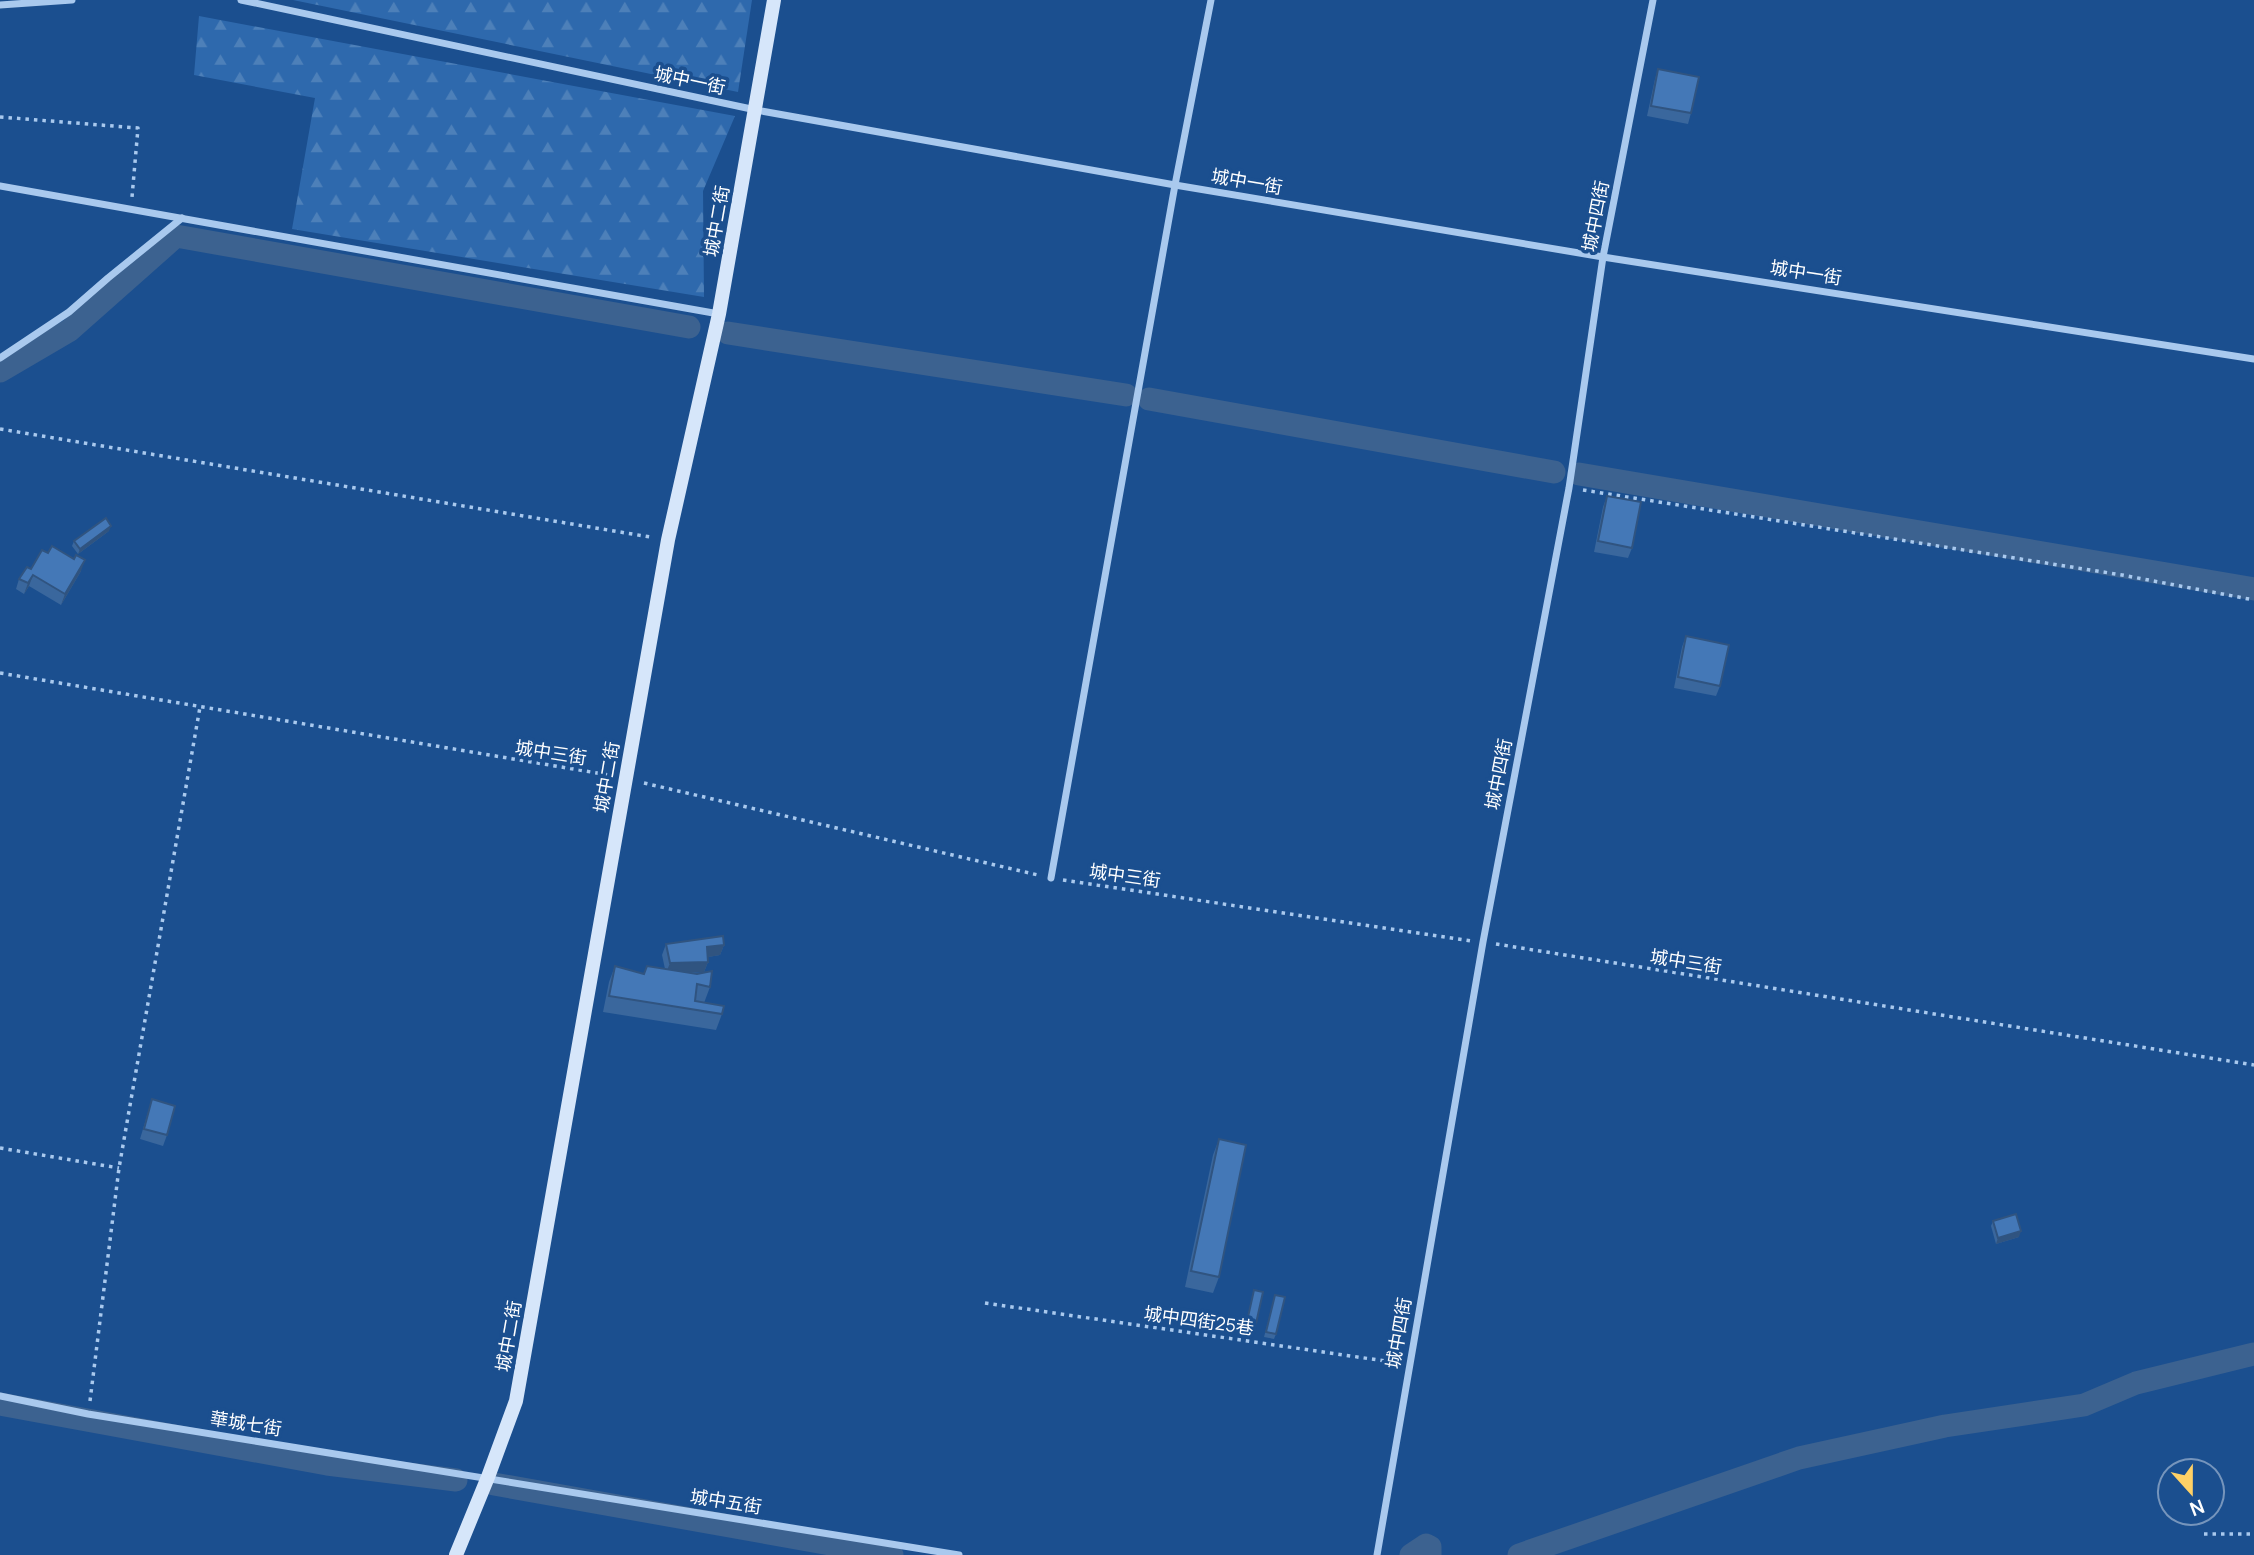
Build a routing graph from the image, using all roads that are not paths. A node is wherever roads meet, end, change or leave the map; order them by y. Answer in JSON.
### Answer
{"nodes":[{"id":1,"x":72,"y":0,"type":"edge"},
{"id":2,"x":241,"y":0,"type":"edge"},
{"id":3,"x":774,"y":0,"type":"edge"},
{"id":4,"x":1212,"y":0,"type":"edge"},
{"id":5,"x":1653,"y":0,"type":"edge"},
{"id":6,"x":0,"y":5,"type":"edge"},
{"id":7,"x":756,"y":110,"type":"junction"},
{"id":8,"x":1175,"y":185,"type":"junction"},
{"id":9,"x":0,"y":186,"type":"edge"},
{"id":10,"x":182,"y":218,"type":"junction"},
{"id":11,"x":1603,"y":257,"type":"junction"},
{"id":12,"x":719,"y":314,"type":"junction"},
{"id":13,"x":0,"y":358,"type":"edge"},
{"id":14,"x":2254,"y":359,"type":"edge"},
{"id":15,"x":1051,"y":878,"type":"road end"},
{"id":16,"x":0,"y":1396,"type":"edge"},
{"id":17,"x":488,"y":1477,"type":"junction"},
{"id":18,"x":456,"y":1555,"type":"edge"},
{"id":19,"x":959,"y":1555,"type":"edge"},
{"id":20,"x":1377,"y":1555,"type":"edge"}],
"edges":[{"from":1,"to":6,"type":"street"},
{"from":2,"to":7,"type":"street","name":"城中一街"},
{"from":3,"to":7,"type":"street","name":"城中二街"},
{"from":4,"to":8,"type":"street"},
{"from":5,"to":11,"type":"street","name":"城中四街"},
{"from":7,"to":8,"type":"street","name":"城中一街"},
{"from":7,"to":12,"type":"street","name":"城中二街"},
{"from":8,"to":11,"type":"street","name":"城中一街"},
{"from":8,"to":15,"type":"street"},
{"from":9,"to":10,"type":"street"},
{"from":10,"to":12,"type":"street"},
{"from":10,"to":13,"type":"street"},
{"from":11,"to":14,"type":"street","name":"城中一街"},
{"from":11,"to":20,"type":"street","name":"城中四街"},
{"from":12,"to":17,"type":"street","name":"城中二街"},
{"from":16,"to":17,"type":"street","name":"華城七街"},
{"from":17,"to":18,"type":"street","name":"城中二街"},
{"from":17,"to":19,"type":"street","name":"城中五街"}]}
